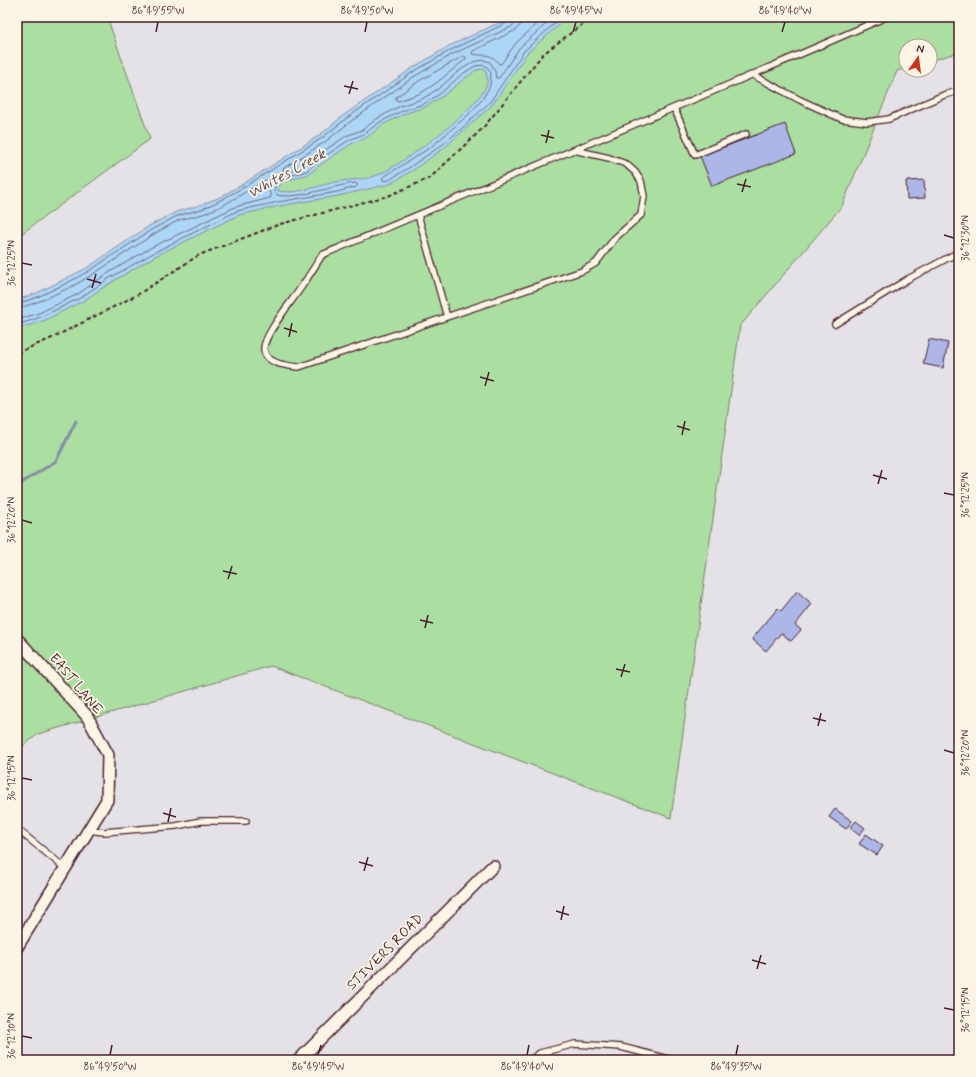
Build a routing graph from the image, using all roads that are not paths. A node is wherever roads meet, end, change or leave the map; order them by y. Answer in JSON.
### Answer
{"nodes":[{"id":1,"x":886,"y":17,"type":"edge"},
{"id":2,"x":753,"y":75,"type":"junction"},
{"id":3,"x":959,"y":91,"type":"edge"},
{"id":4,"x":674,"y":108,"type":"junction"},
{"id":5,"x":746,"y":134,"type":"dead end"},
{"id":6,"x":574,"y":150,"type":"junction"},
{"id":7,"x":418,"y":215,"type":"junction"},
{"id":8,"x":959,"y":252,"type":"edge"},
{"id":9,"x":447,"y":317,"type":"junction"},
{"id":10,"x":835,"y":324,"type":"dead end"},
{"id":11,"x":17,"y":639,"type":"edge"},
{"id":12,"x":246,"y":821,"type":"dead end"},
{"id":13,"x":17,"y":829,"type":"edge"},
{"id":14,"x":88,"y":830,"type":"junction"},
{"id":15,"x":493,"y":866,"type":"dead end"},
{"id":16,"x":65,"y":868,"type":"junction"},
{"id":17,"x":17,"y":947,"type":"edge"},
{"id":18,"x":668,"y":1059,"type":"edge"},
{"id":19,"x":298,"y":1060,"type":"edge"},
{"id":20,"x":530,"y":1060,"type":"edge"}],
"edges":[{"from":1,"to":2,"type":"lane"},
{"from":2,"to":3,"type":"lane"},
{"from":2,"to":4,"type":"lane"},
{"from":4,"to":5,"type":"lane"},
{"from":4,"to":6,"type":"lane"},
{"from":6,"to":7,"type":"lane"},
{"from":6,"to":9,"type":"lane"},
{"from":7,"to":9,"type":"lane"},
{"from":7,"to":9,"type":"lane"},
{"from":8,"to":10,"type":"lane"},
{"from":11,"to":14,"type":"street","name":"EAST LANE"},
{"from":12,"to":14,"type":"lane"},
{"from":13,"to":16,"type":"lane"},
{"from":14,"to":16,"type":"street"},
{"from":15,"to":19,"type":"street","name":"STIVERS ROAD"},
{"from":16,"to":17,"type":"street"},
{"from":18,"to":20,"type":"lane"}]}
